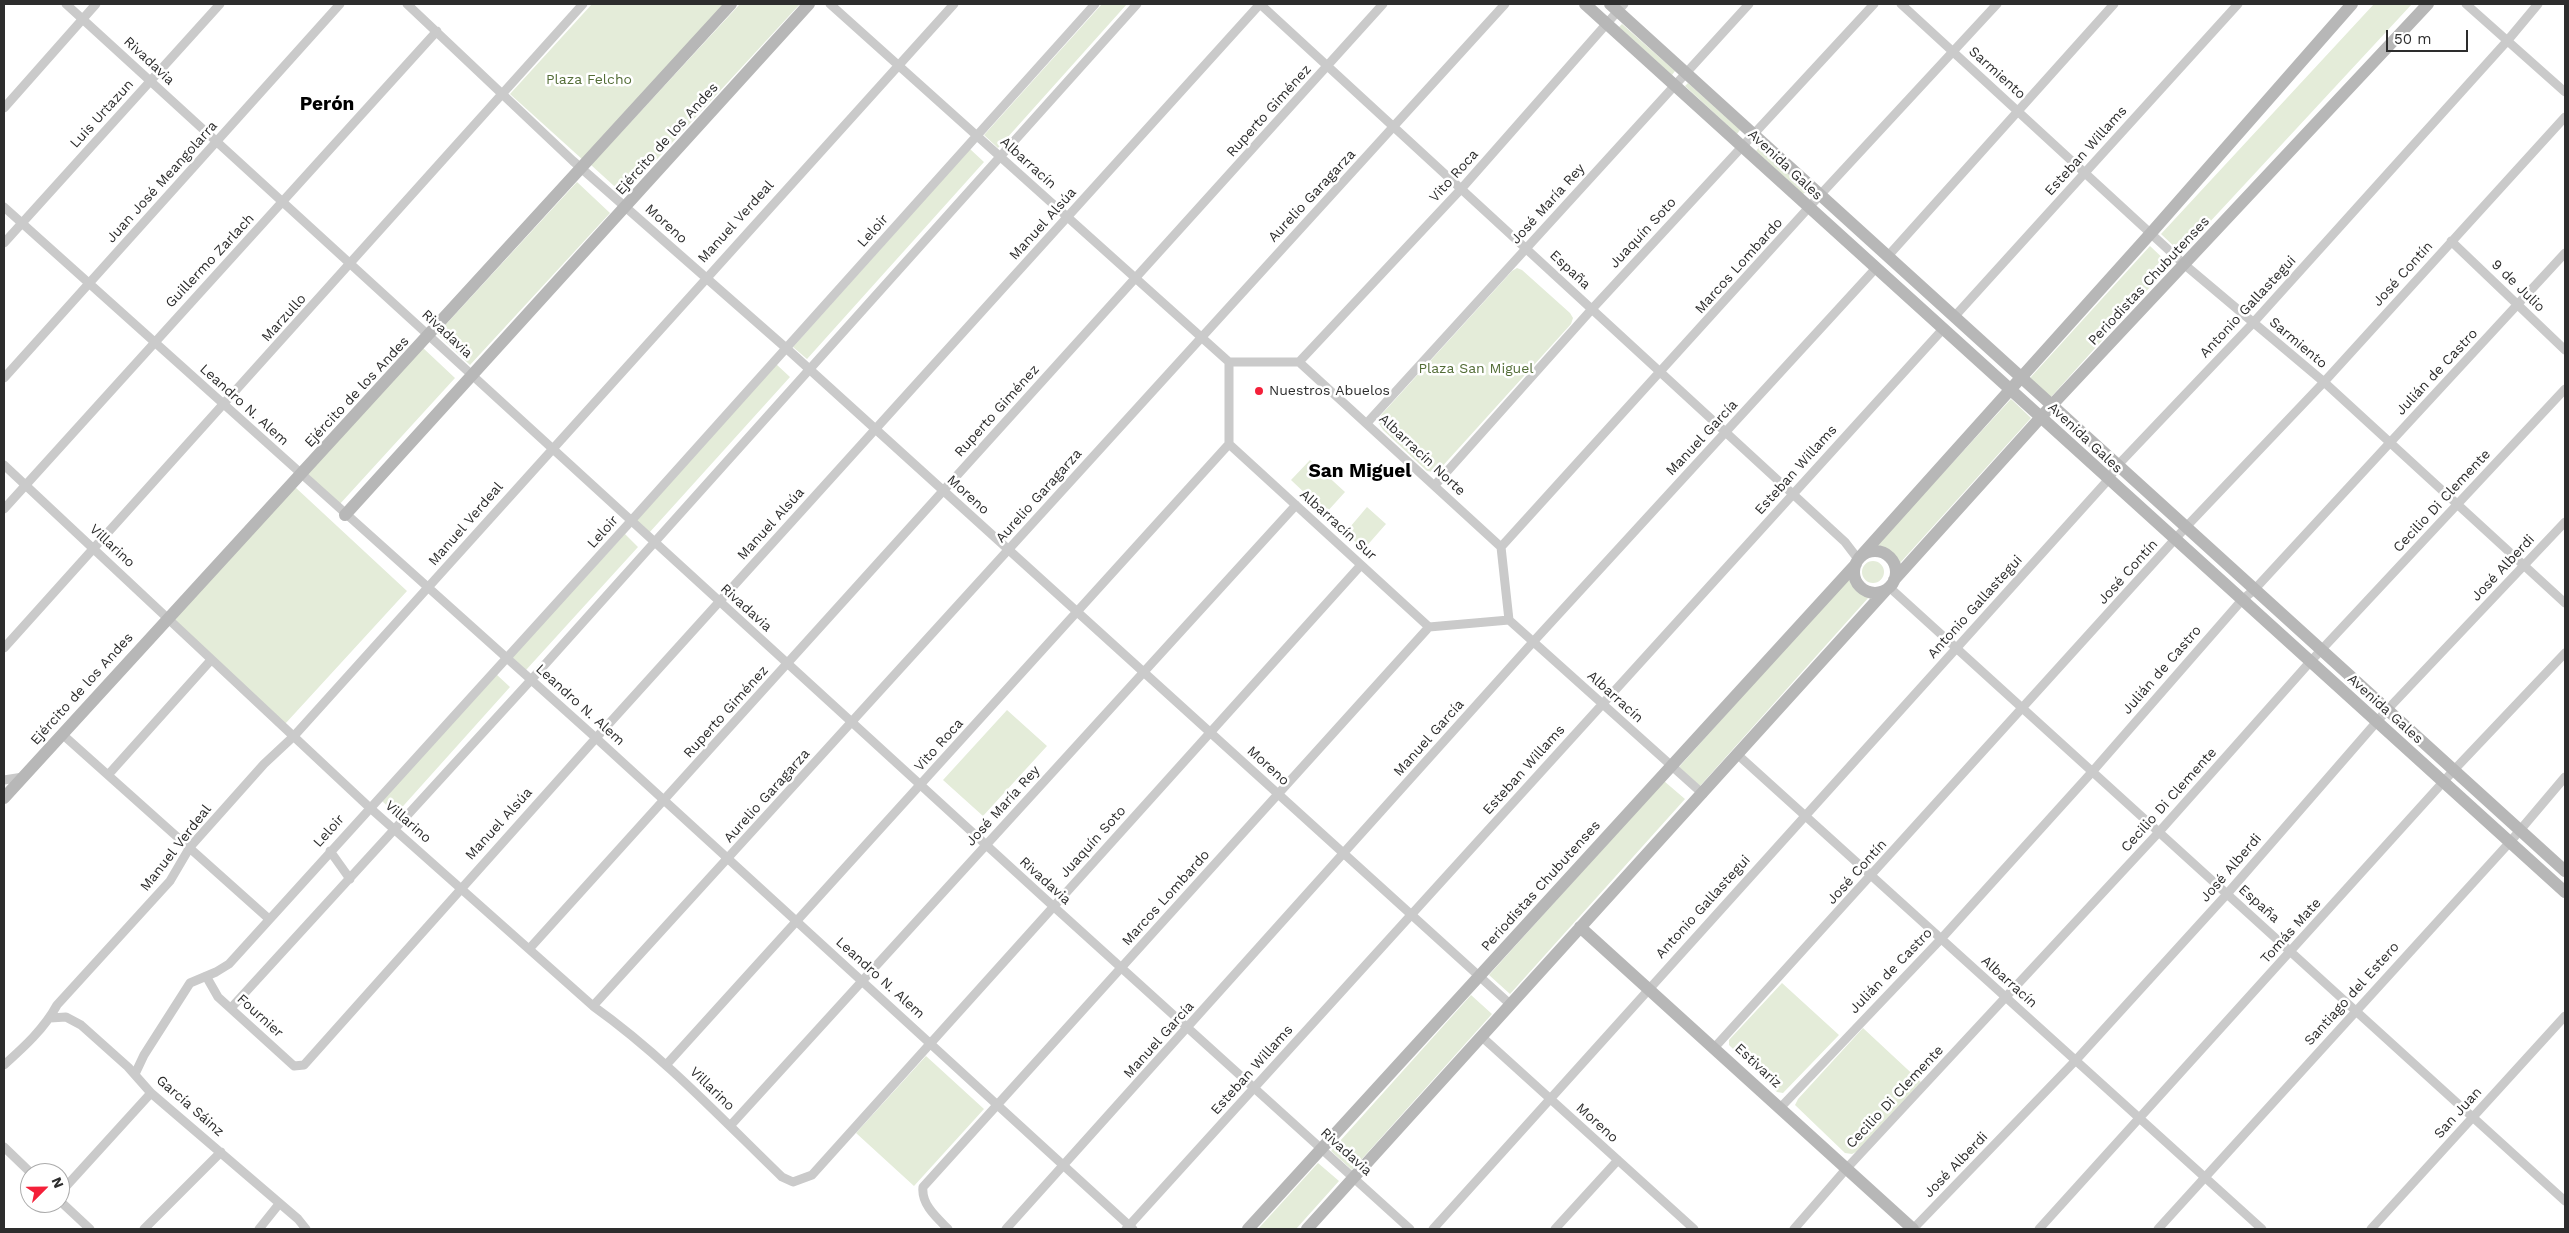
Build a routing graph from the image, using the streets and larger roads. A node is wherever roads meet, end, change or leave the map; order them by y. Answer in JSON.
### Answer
{"nodes":[{"id":1,"x":66,"y":4,"type":"edge"},
{"id":2,"x":96,"y":4,"type":"edge"},
{"id":3,"x":220,"y":4,"type":"edge"},
{"id":4,"x":340,"y":4,"type":"edge"},
{"id":5,"x":406,"y":4,"type":"edge"},
{"id":6,"x":583,"y":4,"type":"edge"},
{"id":7,"x":731,"y":4,"type":"edge"},
{"id":8,"x":809,"y":4,"type":"edge"},
{"id":9,"x":830,"y":4,"type":"edge"},
{"id":10,"x":954,"y":4,"type":"edge"},
{"id":11,"x":1095,"y":4,"type":"edge"},
{"id":12,"x":1137,"y":4,"type":"edge"},
{"id":13,"x":1260,"y":4,"type":"edge"},
{"id":14,"x":1383,"y":4,"type":"edge"},
{"id":15,"x":1505,"y":4,"type":"edge"},
{"id":16,"x":1584,"y":4,"type":"edge"},
{"id":17,"x":1749,"y":4,"type":"edge"},
{"id":18,"x":1874,"y":4,"type":"edge"},
{"id":19,"x":1901,"y":4,"type":"edge"},
{"id":20,"x":1997,"y":4,"type":"edge"},
{"id":21,"x":2114,"y":4,"type":"edge"},
{"id":22,"x":2238,"y":4,"type":"edge"},
{"id":23,"x":2352,"y":4,"type":"edge"},
{"id":24,"x":2428,"y":4,"type":"edge"},
{"id":25,"x":2466,"y":4,"type":"edge"},
{"id":26,"x":2538,"y":4,"type":"edge"},
{"id":27,"x":1617,"y":6,"type":"edge"},
{"id":28,"x":83,"y":19,"type":"junction"},
{"id":29,"x":1607,"y":24,"type":"junction"},
{"id":30,"x":437,"y":31,"type":"junction"},
{"id":31,"x":2508,"y":40,"type":"junction"},
{"id":32,"x":1954,"y":52,"type":"junction"},
{"id":33,"x":899,"y":64,"type":"junction"},
{"id":34,"x":1328,"y":66,"type":"junction"},
{"id":35,"x":1685,"y":72,"type":"junction"},
{"id":36,"x":150,"y":81,"type":"junction"},
{"id":37,"x":1673,"y":84,"type":"junction"},
{"id":38,"x":2565,"y":92,"type":"edge"},
{"id":39,"x":502,"y":93,"type":"junction"},
{"id":40,"x":4,"y":108,"type":"edge"},
{"id":41,"x":2018,"y":111,"type":"junction"},
{"id":42,"x":2565,"y":117,"type":"edge"},
{"id":43,"x":1395,"y":126,"type":"junction"},
{"id":44,"x":1754,"y":133,"type":"junction"},
{"id":45,"x":977,"y":135,"type":"junction"},
{"id":46,"x":217,"y":142,"type":"junction"},
{"id":47,"x":1742,"y":145,"type":"junction"},
{"id":48,"x":1000,"y":156,"type":"junction"},
{"id":49,"x":582,"y":168,"type":"junction"},
{"id":50,"x":2085,"y":172,"type":"junction"},
{"id":51,"x":1462,"y":188,"type":"junction"},
{"id":52,"x":1821,"y":194,"type":"junction"},
{"id":53,"x":283,"y":202,"type":"junction"},
{"id":54,"x":4,"y":207,"type":"edge"},
{"id":55,"x":626,"y":207,"type":"junction"},
{"id":56,"x":1809,"y":208,"type":"junction"},
{"id":57,"x":1067,"y":217,"type":"junction"},
{"id":58,"x":22,"y":223,"type":"junction"},
{"id":59,"x":2151,"y":234,"type":"junction"},
{"id":60,"x":2451,"y":241,"type":"junction"},
{"id":61,"x":4,"y":243,"type":"edge"},
{"id":62,"x":1526,"y":248,"type":"junction"},
{"id":63,"x":2565,"y":253,"type":"edge"},
{"id":64,"x":1888,"y":256,"type":"junction"},
{"id":65,"x":351,"y":265,"type":"junction"},
{"id":66,"x":2185,"y":265,"type":"junction"},
{"id":67,"x":1876,"y":268,"type":"junction"},
{"id":68,"x":705,"y":278,"type":"junction"},
{"id":69,"x":1136,"y":279,"type":"junction"},
{"id":70,"x":89,"y":284,"type":"junction"},
{"id":71,"x":2518,"y":305,"type":"junction"},
{"id":72,"x":1592,"y":309,"type":"junction"},
{"id":73,"x":1955,"y":316,"type":"junction"},
{"id":74,"x":2253,"y":323,"type":"junction"},
{"id":75,"x":1943,"y":329,"type":"junction"},
{"id":76,"x":428,"y":336,"type":"junction"},
{"id":77,"x":1201,"y":338,"type":"junction"},
{"id":78,"x":154,"y":343,"type":"junction"},
{"id":79,"x":786,"y":348,"type":"junction"},
{"id":80,"x":2565,"y":350,"type":"edge"},
{"id":81,"x":1229,"y":362,"type":"junction"},
{"id":82,"x":1299,"y":362,"type":"junction"},
{"id":83,"x":809,"y":369,"type":"junction"},
{"id":84,"x":1661,"y":374,"type":"junction"},
{"id":85,"x":472,"y":376,"type":"junction"},
{"id":86,"x":2020,"y":377,"type":"junction"},
{"id":87,"x":4,"y":378,"type":"edge"},
{"id":88,"x":2324,"y":382,"type":"junction"},
{"id":89,"x":2009,"y":389,"type":"junction"},
{"id":90,"x":2565,"y":389,"type":"edge"},
{"id":91,"x":224,"y":405,"type":"junction"},
{"id":92,"x":2051,"y":406,"type":"junction"},
{"id":93,"x":2041,"y":417,"type":"junction"},
{"id":94,"x":1367,"y":422,"type":"junction"},
{"id":95,"x":875,"y":429,"type":"junction"},
{"id":96,"x":1725,"y":433,"type":"junction"},
{"id":97,"x":2389,"y":443,"type":"junction"},
{"id":98,"x":1230,"y":444,"type":"junction"},
{"id":99,"x":551,"y":448,"type":"junction"},
{"id":100,"x":4,"y":465,"type":"edge"},
{"id":101,"x":2117,"y":466,"type":"junction"},
{"id":102,"x":301,"y":475,"type":"junction"},
{"id":103,"x":2108,"y":480,"type":"junction"},
{"id":104,"x":1435,"y":484,"type":"junction"},
{"id":105,"x":25,"y":485,"type":"junction"},
{"id":106,"x":944,"y":491,"type":"junction"},
{"id":107,"x":1793,"y":494,"type":"junction"},
{"id":108,"x":2458,"y":504,"type":"junction"},
{"id":109,"x":1296,"y":505,"type":"junction"},
{"id":110,"x":4,"y":509,"type":"edge"},
{"id":111,"x":345,"y":515,"type":"junction"},
{"id":112,"x":631,"y":522,"type":"junction"},
{"id":113,"x":2565,"y":522,"type":"edge"},
{"id":114,"x":2186,"y":527,"type":"junction"},
{"id":115,"x":2176,"y":539,"type":"junction"},
{"id":116,"x":655,"y":542,"type":"junction"},
{"id":117,"x":94,"y":548,"type":"junction"},
{"id":118,"x":1502,"y":548,"type":"junction"},
{"id":119,"x":1009,"y":550,"type":"junction"},
{"id":120,"x":1858,"y":560,"type":"junction"},
{"id":121,"x":1361,"y":565,"type":"junction"},
{"id":122,"x":2525,"y":566,"type":"junction"},
{"id":123,"x":1890,"y":586,"type":"junction"},
{"id":124,"x":429,"y":587,"type":"junction"},
{"id":125,"x":2254,"y":590,"type":"junction"},
{"id":126,"x":2242,"y":600,"type":"junction"},
{"id":127,"x":719,"y":601,"type":"junction"},
{"id":128,"x":2565,"y":603,"type":"edge"},
{"id":129,"x":1078,"y":613,"type":"junction"},
{"id":130,"x":168,"y":617,"type":"junction"},
{"id":131,"x":1509,"y":620,"type":"junction"},
{"id":132,"x":1429,"y":627,"type":"junction"},
{"id":133,"x":1533,"y":642,"type":"junction"},
{"id":134,"x":4,"y":648,"type":"edge"},
{"id":135,"x":1956,"y":648,"type":"junction"},
{"id":136,"x":2321,"y":651,"type":"junction"},
{"id":137,"x":2565,"y":653,"type":"edge"},
{"id":138,"x":506,"y":658,"type":"junction"},
{"id":139,"x":211,"y":660,"type":"junction"},
{"id":140,"x":2310,"y":662,"type":"junction"},
{"id":141,"x":788,"y":664,"type":"junction"},
{"id":142,"x":1143,"y":672,"type":"junction"},
{"id":143,"x":531,"y":680,"type":"junction"},
{"id":144,"x":1602,"y":704,"type":"junction"},
{"id":145,"x":2024,"y":709,"type":"junction"},
{"id":146,"x":2387,"y":710,"type":"junction"},
{"id":147,"x":2377,"y":722,"type":"junction"},
{"id":148,"x":852,"y":723,"type":"junction"},
{"id":149,"x":1211,"y":733,"type":"junction"},
{"id":150,"x":62,"y":734,"type":"junction"},
{"id":151,"x":294,"y":736,"type":"junction"},
{"id":152,"x":596,"y":738,"type":"junction"},
{"id":153,"x":1738,"y":755,"type":"junction"},
{"id":154,"x":1672,"y":765,"type":"junction"},
{"id":155,"x":2454,"y":770,"type":"junction"},
{"id":156,"x":2092,"y":772,"type":"junction"},
{"id":157,"x":108,"y":775,"type":"junction"},
{"id":158,"x":23,"y":777,"type":"junction"},
{"id":159,"x":2565,"y":777,"type":"edge"},
{"id":160,"x":4,"y":780,"type":"edge"},
{"id":161,"x":2443,"y":783,"type":"junction"},
{"id":162,"x":921,"y":786,"type":"junction"},
{"id":163,"x":1278,"y":794,"type":"junction"},
{"id":164,"x":1703,"y":794,"type":"junction"},
{"id":165,"x":4,"y":798,"type":"edge"},
{"id":166,"x":664,"y":800,"type":"junction"},
{"id":167,"x":370,"y":807,"type":"junction"},
{"id":168,"x":1805,"y":816,"type":"junction"},
{"id":169,"x":395,"y":829,"type":"junction"},
{"id":170,"x":2519,"y":829,"type":"junction"},
{"id":171,"x":2159,"y":832,"type":"junction"},
{"id":172,"x":2510,"y":842,"type":"junction"},
{"id":173,"x":986,"y":845,"type":"junction"},
{"id":174,"x":190,"y":847,"type":"junction"},
{"id":175,"x":330,"y":851,"type":"junction"},
{"id":176,"x":1344,"y":854,"type":"junction"},
{"id":177,"x":729,"y":859,"type":"junction"},
{"id":178,"x":2565,"y":871,"type":"edge"},
{"id":179,"x":1872,"y":876,"type":"junction"},
{"id":180,"x":350,"y":879,"type":"junction"},
{"id":181,"x":461,"y":887,"type":"junction"},
{"id":182,"x":2565,"y":892,"type":"edge"},
{"id":183,"x":2227,"y":894,"type":"junction"},
{"id":184,"x":1053,"y":906,"type":"junction"},
{"id":185,"x":1411,"y":915,"type":"junction"},
{"id":186,"x":269,"y":919,"type":"junction"},
{"id":187,"x":797,"y":921,"type":"junction"},
{"id":188,"x":1580,"y":927,"type":"junction"},
{"id":189,"x":1941,"y":939,"type":"junction"},
{"id":190,"x":530,"y":948,"type":"junction"},
{"id":191,"x":2291,"y":952,"type":"junction"},
{"id":192,"x":1121,"y":968,"type":"junction"},
{"id":193,"x":206,"y":976,"type":"junction"},
{"id":194,"x":1479,"y":976,"type":"junction"},
{"id":195,"x":862,"y":981,"type":"junction"},
{"id":196,"x":1648,"y":988,"type":"junction"},
{"id":197,"x":2007,"y":998,"type":"junction"},
{"id":198,"x":1511,"y":1005,"type":"junction"},
{"id":199,"x":593,"y":1006,"type":"junction"},
{"id":200,"x":231,"y":1008,"type":"junction"},
{"id":201,"x":2355,"y":1011,"type":"junction"},
{"id":202,"x":2565,"y":1016,"type":"edge"},
{"id":203,"x":50,"y":1018,"type":"junction"},
{"id":204,"x":1188,"y":1028,"type":"junction"},
{"id":205,"x":1482,"y":1038,"type":"junction"},
{"id":206,"x":930,"y":1043,"type":"junction"},
{"id":207,"x":1715,"y":1048,"type":"junction"},
{"id":208,"x":2076,"y":1060,"type":"junction"},
{"id":209,"x":667,"y":1064,"type":"junction"},
{"id":210,"x":4,"y":1065,"type":"edge"},
{"id":211,"x":304,"y":1065,"type":"joint"},
{"id":212,"x":135,"y":1074,"type":"junction"},
{"id":213,"x":1255,"y":1088,"type":"junction"},
{"id":214,"x":151,"y":1093,"type":"junction"},
{"id":215,"x":1550,"y":1099,"type":"junction"},
{"id":216,"x":998,"y":1104,"type":"junction"},
{"id":217,"x":1780,"y":1107,"type":"junction"},
{"id":218,"x":2473,"y":1117,"type":"junction"},
{"id":219,"x":2140,"y":1119,"type":"junction"},
{"id":220,"x":730,"y":1126,"type":"junction"},
{"id":221,"x":4,"y":1147,"type":"edge"},
{"id":222,"x":1322,"y":1149,"type":"junction"},
{"id":223,"x":221,"y":1152,"type":"junction"},
{"id":224,"x":1618,"y":1160,"type":"junction"},
{"id":225,"x":21,"y":1163,"type":"edge"},
{"id":226,"x":1064,"y":1165,"type":"junction"},
{"id":227,"x":1847,"y":1168,"type":"junction"},
{"id":228,"x":2205,"y":1177,"type":"junction"},
{"id":229,"x":803,"y":1179,"type":"joint"},
{"id":230,"x":1354,"y":1179,"type":"junction"},
{"id":231,"x":70,"y":1183,"type":"edge"},
{"id":232,"x":2565,"y":1201,"type":"edge"},
{"id":233,"x":280,"y":1204,"type":"junction"},
{"id":234,"x":70,"y":1210,"type":"edge"},
{"id":235,"x":1129,"y":1228,"type":"edge"},
{"id":236,"x":90,"y":1229,"type":"edge"},
{"id":237,"x":144,"y":1229,"type":"edge"},
{"id":238,"x":259,"y":1229,"type":"edge"},
{"id":239,"x":306,"y":1229,"type":"edge"},
{"id":240,"x":948,"y":1229,"type":"edge"},
{"id":241,"x":1006,"y":1229,"type":"edge"},
{"id":242,"x":1248,"y":1229,"type":"edge"},
{"id":243,"x":1307,"y":1229,"type":"edge"},
{"id":244,"x":1410,"y":1229,"type":"edge"},
{"id":245,"x":1433,"y":1229,"type":"edge"},
{"id":246,"x":1555,"y":1229,"type":"edge"},
{"id":247,"x":1694,"y":1229,"type":"edge"},
{"id":248,"x":1794,"y":1229,"type":"edge"},
{"id":249,"x":1913,"y":1229,"type":"edge"},
{"id":250,"x":2039,"y":1229,"type":"edge"},
{"id":251,"x":2158,"y":1229,"type":"edge"},
{"id":252,"x":2262,"y":1229,"type":"edge"},
{"id":253,"x":2371,"y":1229,"type":"edge"}],
"edges":[{"from":1,"to":28,"type":"street","name":"Rivadavia"},
{"from":2,"to":28,"type":"street"},
{"from":3,"to":36,"type":"street","name":"Luis Urtazun"},
{"from":4,"to":46,"type":"street","name":"Juan José Meangolarra"},
{"from":5,"to":30,"type":"street","name":"Moreno"},
{"from":6,"to":39,"type":"street","name":"Marzullo"},
{"from":7,"to":49,"type":"street","name":"Ejército de los Andes"},
{"from":8,"to":55,"type":"street","name":"Ejército de los Andes"},
{"from":9,"to":33,"type":"street","name":"Albarracín"},
{"from":10,"to":33,"type":"street","name":"Manuel Verdeal"},
{"from":11,"to":45,"type":"street","name":"Leloir"},
{"from":12,"to":48,"type":"street"},
{"from":13,"to":34,"type":"street","name":"España"},
{"from":13,"to":57,"type":"street","name":"Manuel Alsúa"},
{"from":14,"to":34,"type":"street","name":"Ruperto Giménez"},
{"from":15,"to":43,"type":"street","name":"Aurelio Garagarza"},
{"from":16,"to":29,"type":"street","name":"Avenida Gales"},
{"from":17,"to":35,"type":"street","name":"José María Rey"},
{"from":18,"to":44,"type":"street","name":"Juaquín Soto"},
{"from":19,"to":32,"type":"street","name":"Sarmiento"},
{"from":20,"to":32,"type":"street","name":"Marcos Lombardo"},
{"from":21,"to":41,"type":"street"},
{"from":22,"to":50,"type":"street","name":"Esteban Willams"},
{"from":23,"to":59,"type":"street","name":"Periodistas Chubutenses"},
{"from":24,"to":66,"type":"street","name":"Periodistas Chubutenses"},
{"from":25,"to":31,"type":"street"},
{"from":26,"to":31,"type":"street","name":"Antonio Gallastegui"},
{"from":27,"to":29,"type":"street","name":"Vito Roca"},
{"from":27,"to":35,"type":"street","name":"Avenida Gales"},
{"from":28,"to":36,"type":"street","name":"Rivadavia"},
{"from":28,"to":40,"type":"street"},
{"from":29,"to":37,"type":"street","name":"Avenida Gales"},
{"from":29,"to":51,"type":"street","name":"Vito Roca"},
{"from":30,"to":39,"type":"street","name":"Moreno"},
{"from":30,"to":53,"type":"street","name":"Guillermo Zarlach"},
{"from":31,"to":38,"type":"street"},
{"from":31,"to":74,"type":"street","name":"Antonio Gallastegui"},
{"from":32,"to":41,"type":"street","name":"Sarmiento"},
{"from":32,"to":52,"type":"street","name":"Marcos Lombardo"},
{"from":33,"to":45,"type":"street","name":"Albarracín"},
{"from":33,"to":68,"type":"street","name":"Manuel Verdeal"},
{"from":34,"to":43,"type":"street","name":"España"},
{"from":34,"to":69,"type":"street","name":"Ruperto Giménez"},
{"from":35,"to":37,"type":"street","name":"José María Rey"},
{"from":35,"to":44,"type":"street","name":"Avenida Gales"},
{"from":36,"to":46,"type":"street","name":"Rivadavia"},
{"from":36,"to":58,"type":"street","name":"Luis Urtazun"},
{"from":37,"to":47,"type":"street","name":"Avenida Gales"},
{"from":37,"to":62,"type":"street","name":"José María Rey"},
{"from":39,"to":49,"type":"street","name":"Moreno"},
{"from":39,"to":65,"type":"street","name":"Marzullo"},
{"from":41,"to":50,"type":"street","name":"Sarmiento"},
{"from":41,"to":64,"type":"street"},
{"from":42,"to":60,"type":"street","name":"José Contín"},
{"from":43,"to":51,"type":"street","name":"España"},
{"from":43,"to":77,"type":"street","name":"Aurelio Garagarza"},
{"from":44,"to":47,"type":"street","name":"Juaquín Soto"},
{"from":44,"to":52,"type":"street","name":"Avenida Gales"},
{"from":45,"to":48,"type":"street","name":"Albarracín"},
{"from":45,"to":79,"type":"street","name":"Leloir"},
{"from":46,"to":53,"type":"street","name":"Rivadavia"},
{"from":46,"to":70,"type":"street","name":"Juan José Meangolarra"},
{"from":47,"to":56,"type":"street","name":"Avenida Gales"},
{"from":47,"to":72,"type":"street","name":"Juaquín Soto"},
{"from":48,"to":57,"type":"street","name":"Albarracín"},
{"from":48,"to":83,"type":"street"},
{"from":49,"to":55,"type":"street","name":"Moreno"},
{"from":49,"to":76,"type":"street","name":"Ejército de los Andes"},
{"from":50,"to":59,"type":"street","name":"Sarmiento"},
{"from":50,"to":73,"type":"street","name":"Esteban Willams"},
{"from":51,"to":62,"type":"street","name":"España"},
{"from":51,"to":82,"type":"street","name":"Vito Roca"},
{"from":52,"to":56,"type":"street","name":"Marcos Lombardo"},
{"from":52,"to":64,"type":"street","name":"Avenida Gales"},
{"from":53,"to":65,"type":"street","name":"Rivadavia"},
{"from":53,"to":78,"type":"street","name":"Guillermo Zarlach"},
{"from":54,"to":58,"type":"street","name":"Leandro N. Alem"},
{"from":55,"to":68,"type":"street","name":"Moreno"},
{"from":55,"to":85,"type":"street","name":"Ejército de los Andes"},
{"from":56,"to":67,"type":"street","name":"Avenida Gales"},
{"from":56,"to":84,"type":"street","name":"Marcos Lombardo"},
{"from":57,"to":69,"type":"street","name":"Albarracín"},
{"from":57,"to":95,"type":"street","name":"Manuel Alsúa"},
{"from":58,"to":61,"type":"street","name":"Luis Urtazun"},
{"from":58,"to":70,"type":"street","name":"Leandro N. Alem"},
{"from":59,"to":66,"type":"street","name":"Sarmiento"},
{"from":59,"to":86,"type":"street","name":"Periodistas Chubutenses"},
{"from":60,"to":71,"type":"street","name":"9 de Julio"},
{"from":60,"to":88,"type":"street","name":"José Contín"},
{"from":62,"to":72,"type":"street","name":"España"},
{"from":62,"to":94,"type":"street","name":"José María Rey"},
{"from":63,"to":71,"type":"street","name":"Julián de Castro"},
{"from":64,"to":73,"type":"street","name":"Avenida Gales"},
{"from":65,"to":76,"type":"street","name":"Rivadavia"},
{"from":65,"to":91,"type":"street","name":"Marzullo"},
{"from":66,"to":74,"type":"street","name":"Sarmiento"},
{"from":66,"to":92,"type":"street","name":"Periodistas Chubutenses"},
{"from":67,"to":75,"type":"street","name":"Avenida Gales"},
{"from":67,"to":96,"type":"street","name":"Manuel García"},
{"from":68,"to":79,"type":"street","name":"Moreno"},
{"from":68,"to":99,"type":"street","name":"Manuel Verdeal"},
{"from":69,"to":77,"type":"street","name":"Albarracín"},
{"from":69,"to":106,"type":"street","name":"Ruperto Giménez"},
{"from":70,"to":78,"type":"street","name":"Leandro N. Alem"},
{"from":70,"to":87,"type":"street","name":"Juan José Meangolarra"},
{"from":71,"to":80,"type":"street","name":"9 de Julio"},
{"from":71,"to":97,"type":"street","name":"Julián de Castro"},
{"from":72,"to":84,"type":"street","name":"España"},
{"from":72,"to":104,"type":"street","name":"Juaquín Soto"},
{"from":73,"to":86,"type":"street","name":"Avenida Gales"},
{"from":74,"to":88,"type":"street","name":"Sarmiento"},
{"from":74,"to":101,"type":"street","name":"Antonio Gallastegui"},
{"from":75,"to":89,"type":"street","name":"Avenida Gales"},
{"from":75,"to":107,"type":"street","name":"Esteban Willams"},
{"from":76,"to":85,"type":"street","name":"Rivadavia"},
{"from":76,"to":102,"type":"street","name":"Ejército de los Andes"},
{"from":77,"to":81,"type":"street","name":"Albarracín"},
{"from":77,"to":119,"type":"street","name":"Aurelio Garagarza"},
{"from":78,"to":91,"type":"street","name":"Leandro N. Alem"},
{"from":78,"to":105,"type":"street","name":"Guillermo Zarlach"},
{"from":79,"to":83,"type":"street","name":"Moreno"},
{"from":79,"to":112,"type":"street","name":"Leloir"},
{"from":81,"to":82,"type":"street"},
{"from":81,"to":98,"type":"street"},
{"from":82,"to":94,"type":"street","name":"Albarracín Norte"},
{"from":83,"to":95,"type":"street","name":"Moreno"},
{"from":83,"to":116,"type":"street"},
{"from":84,"to":96,"type":"street","name":"España"},
{"from":84,"to":118,"type":"street","name":"Marcos Lombardo"},
{"from":85,"to":99,"type":"street","name":"Rivadavia"},
{"from":85,"to":111,"type":"street","name":"Ejército de los Andes"},
{"from":86,"to":89,"type":"street","name":"Periodistas Chubutenses"},
{"from":86,"to":92,"type":"street","name":"Avenida Gales"},
{"from":88,"to":97,"type":"street","name":"Sarmiento"},
{"from":88,"to":114,"type":"street","name":"José Contín"},
{"from":89,"to":93,"type":"street","name":"Avenida Gales"},
{"from":89,"to":120,"type":"street","name":"Periodistas Chubutenses"},
{"from":90,"to":108,"type":"street","name":"Cecilio Di Clemente"},
{"from":91,"to":102,"type":"street","name":"Leandro N. Alem"},
{"from":91,"to":117,"type":"street","name":"Marzullo"},
{"from":92,"to":93,"type":"street","name":"Periodistas Chubutenses"},
{"from":92,"to":101,"type":"street","name":"Avenida Gales"},
{"from":93,"to":103,"type":"street","name":"Avenida Gales"},
{"from":93,"to":123,"type":"street","name":"Periodistas Chubutenses"},
{"from":94,"to":104,"type":"street","name":"Albarracín Norte"},
{"from":95,"to":106,"type":"street","name":"Moreno"},
{"from":95,"to":127,"type":"street","name":"Manuel Alsúa"},
{"from":96,"to":107,"type":"street","name":"España"},
{"from":96,"to":133,"type":"street","name":"Manuel García"},
{"from":97,"to":108,"type":"street","name":"Sarmiento"},
{"from":97,"to":125,"type":"street","name":"Julián de Castro"},
{"from":98,"to":109,"type":"street","name":"Albarracín Sur"},
{"from":98,"to":129,"type":"street","name":"Vito Roca"},
{"from":99,"to":112,"type":"street","name":"Rivadavia"},
{"from":99,"to":124,"type":"street","name":"Manuel Verdeal"},
{"from":100,"to":105,"type":"street","name":"Villarino"},
{"from":101,"to":103,"type":"street","name":"Antonio Gallastegui"},
{"from":101,"to":114,"type":"street","name":"Avenida Gales"},
{"from":102,"to":111,"type":"street","name":"Leandro N. Alem"},
{"from":102,"to":130,"type":"street","name":"Ejército de los Andes"},
{"from":103,"to":115,"type":"street","name":"Avenida Gales"},
{"from":103,"to":135,"type":"street","name":"Antonio Gallastegui"},
{"from":104,"to":118,"type":"street","name":"Albarracín Norte"},
{"from":105,"to":110,"type":"street","name":"Guillermo Zarlach"},
{"from":105,"to":117,"type":"street","name":"Villarino"},
{"from":106,"to":119,"type":"street","name":"Moreno"},
{"from":106,"to":141,"type":"street","name":"Ruperto Giménez"},
{"from":107,"to":120,"type":"street","name":"España"},
{"from":107,"to":144,"type":"street","name":"Esteban Willams"},
{"from":108,"to":122,"type":"street","name":"Sarmiento"},
{"from":108,"to":136,"type":"street","name":"Cecilio Di Clemente"},
{"from":109,"to":121,"type":"street","name":"Albarracín Sur"},
{"from":109,"to":142,"type":"street","name":"José María Rey"},
{"from":111,"to":124,"type":"street","name":"Leandro N. Alem"},
{"from":112,"to":116,"type":"street","name":"Rivadavia"},
{"from":112,"to":138,"type":"street","name":"Leloir"},
{"from":113,"to":122,"type":"street","name":"José Alberdi"},
{"from":114,"to":115,"type":"street","name":"José Contín"},
{"from":114,"to":125,"type":"street","name":"Avenida Gales"},
{"from":115,"to":126,"type":"street","name":"Avenida Gales"},
{"from":115,"to":145,"type":"street","name":"José Contín"},
{"from":116,"to":127,"type":"street","name":"Rivadavia"},
{"from":116,"to":143,"type":"street"},
{"from":117,"to":130,"type":"street","name":"Villarino"},
{"from":117,"to":134,"type":"street","name":"Marzullo"},
{"from":118,"to":131,"type":"street"},
{"from":119,"to":129,"type":"street","name":"Moreno"},
{"from":119,"to":148,"type":"street","name":"Aurelio Garagarza"},
{"from":120,"to":123,"type":"street"},
{"from":120,"to":123,"type":"street"},
{"from":120,"to":154,"type":"street","name":"Periodistas Chubutenses"},
{"from":121,"to":132,"type":"street","name":"Albarracín Sur"},
{"from":121,"to":149,"type":"street","name":"Juaquín Soto"},
{"from":122,"to":128,"type":"street","name":"Sarmiento"},
{"from":122,"to":146,"type":"street","name":"José Alberdi"},
{"from":123,"to":135,"type":"street","name":"España"},
{"from":123,"to":153,"type":"street","name":"Periodistas Chubutenses"},
{"from":124,"to":138,"type":"street","name":"Leandro N. Alem"},
{"from":124,"to":151,"type":"street","name":"Manuel Verdeal"},
{"from":125,"to":126,"type":"street","name":"Julián de Castro"},
{"from":125,"to":136,"type":"street","name":"Avenida Gales"},
{"from":126,"to":140,"type":"street","name":"Avenida Gales"},
{"from":126,"to":156,"type":"street","name":"Julián de Castro"},
{"from":127,"to":141,"type":"street","name":"Rivadavia"},
{"from":127,"to":152,"type":"street","name":"Manuel Alsúa"},
{"from":129,"to":142,"type":"street","name":"Moreno"},
{"from":129,"to":162,"type":"street","name":"Vito Roca"},
{"from":130,"to":139,"type":"street","name":"Villarino"},
{"from":130,"to":150,"type":"street","name":"Ejército de los Andes"},
{"from":131,"to":132,"type":"street"},
{"from":131,"to":133,"type":"street","name":"Albarracín"},
{"from":132,"to":163,"type":"street","name":"Marcos Lombardo"},
{"from":133,"to":144,"type":"street","name":"Albarracín"},
{"from":133,"to":176,"type":"street","name":"Manuel García"},
{"from":135,"to":145,"type":"street","name":"España"},
{"from":135,"to":168,"type":"street","name":"Antonio Gallastegui"},
{"from":136,"to":140,"type":"street","name":"Cecilio Di Clemente"},
{"from":136,"to":146,"type":"street","name":"Avenida Gales"},
{"from":137,"to":155,"type":"street","name":"Tomás Mate"},
{"from":138,"to":143,"type":"street","name":"Leandro N. Alem"},
{"from":138,"to":167,"type":"street","name":"Leloir"},
{"from":139,"to":151,"type":"street","name":"Villarino"},
{"from":139,"to":157,"type":"street"},
{"from":140,"to":147,"type":"street","name":"Avenida Gales"},
{"from":140,"to":171,"type":"street","name":"Cecilio Di Clemente"},
{"from":141,"to":148,"type":"street","name":"Rivadavia"},
{"from":141,"to":166,"type":"street","name":"Ruperto Giménez"},
{"from":142,"to":149,"type":"street","name":"Moreno"},
{"from":142,"to":173,"type":"street","name":"José María Rey"},
{"from":143,"to":152,"type":"street","name":"Leandro N. Alem"},
{"from":143,"to":169,"type":"street"},
{"from":144,"to":154,"type":"street","name":"Albarracín"},
{"from":144,"to":185,"type":"street","name":"Esteban Willams"},
{"from":145,"to":156,"type":"street","name":"España"},
{"from":145,"to":179,"type":"street","name":"José Contín"},
{"from":146,"to":147,"type":"street","name":"José Alberdi"},
{"from":146,"to":155,"type":"street","name":"Avenida Gales"},
{"from":147,"to":161,"type":"street","name":"Avenida Gales"},
{"from":147,"to":183,"type":"street","name":"José Alberdi"},
{"from":148,"to":162,"type":"street","name":"Rivadavia"},
{"from":148,"to":177,"type":"street","name":"Aurelio Garagarza"},
{"from":149,"to":163,"type":"street","name":"Moreno"},
{"from":149,"to":184,"type":"street","name":"Juaquín Soto"},
{"from":150,"to":157,"type":"street"},
{"from":150,"to":158,"type":"street","name":"Ejército de los Andes"},
{"from":151,"to":167,"type":"street","name":"Villarino"},
{"from":151,"to":174,"type":"street","name":"Manuel Verdeal"},
{"from":152,"to":166,"type":"street","name":"Leandro N. Alem"},
{"from":152,"to":181,"type":"street","name":"Manuel Alsúa"},
{"from":153,"to":164,"type":"street","name":"Periodistas Chubutenses"},
{"from":153,"to":168,"type":"street","name":"Albarracín"},
{"from":154,"to":164,"type":"street","name":"Albarracín"},
{"from":154,"to":194,"type":"street","name":"Periodistas Chubutenses"},
{"from":155,"to":161,"type":"street","name":"Tomás Mate"},
{"from":155,"to":170,"type":"street","name":"Avenida Gales"},
{"from":156,"to":171,"type":"street","name":"España"},
{"from":156,"to":189,"type":"street","name":"Julián de Castro"},
{"from":157,"to":174,"type":"street"},
{"from":158,"to":160,"type":"street"},
{"from":158,"to":165,"type":"street","name":"Ejército de los Andes"},
{"from":159,"to":170,"type":"street","name":"Santiago del Estero"},
{"from":161,"to":172,"type":"street","name":"Avenida Gales"},
{"from":161,"to":191,"type":"street","name":"Tomás Mate"},
{"from":162,"to":173,"type":"street","name":"Rivadavia"},
{"from":162,"to":187,"type":"street","name":"Vito Roca"},
{"from":163,"to":176,"type":"street","name":"Moreno"},
{"from":163,"to":192,"type":"street","name":"Marcos Lombardo"},
{"from":164,"to":188,"type":"street","name":"Periodistas Chubutenses"},
{"from":166,"to":177,"type":"street","name":"Leandro N. Alem"},
{"from":166,"to":190,"type":"street","name":"Ruperto Giménez"},
{"from":167,"to":169,"type":"street","name":"Villarino"},
{"from":167,"to":175,"type":"street","name":"Leloir"},
{"from":168,"to":179,"type":"street","name":"Albarracín"},
{"from":168,"to":196,"type":"street","name":"Antonio Gallastegui"},
{"from":169,"to":180,"type":"street"},
{"from":169,"to":181,"type":"street","name":"Villarino"},
{"from":170,"to":172,"type":"street","name":"Santiago del Estero"},
{"from":170,"to":178,"type":"street","name":"Avenida Gales"},
{"from":171,"to":183,"type":"street","name":"España"},
{"from":171,"to":197,"type":"street","name":"Cecilio Di Clemente"},
{"from":172,"to":182,"type":"street","name":"Avenida Gales"},
{"from":172,"to":201,"type":"street","name":"Santiago del Estero"},
{"from":173,"to":184,"type":"street","name":"Rivadavia"},
{"from":173,"to":195,"type":"street","name":"José María Rey"},
{"from":174,"to":186,"type":"street"},
{"from":174,"to":203,"type":"street","name":"Manuel Verdeal"},
{"from":175,"to":180,"type":"street"},
{"from":175,"to":186,"type":"street","name":"Leloir"},
{"from":176,"to":185,"type":"street","name":"Moreno"},
{"from":176,"to":204,"type":"street","name":"Manuel García"},
{"from":177,"to":187,"type":"street","name":"Leandro N. Alem"},
{"from":177,"to":199,"type":"street","name":"Aurelio Garagarza"},
{"from":179,"to":189,"type":"street","name":"Albarracín"},
{"from":179,"to":207,"type":"street","name":"José Contín"},
{"from":180,"to":200,"type":"street"},
{"from":181,"to":190,"type":"street","name":"Villarino"},
{"from":181,"to":211,"type":"street","name":"Manuel Alsúa"},
{"from":183,"to":191,"type":"street","name":"España"},
{"from":183,"to":208,"type":"street","name":"José Alberdi"},
{"from":184,"to":192,"type":"street","name":"Rivadavia"},
{"from":184,"to":206,"type":"street","name":"Juaquín Soto"},
{"from":185,"to":194,"type":"street","name":"Moreno"},
{"from":185,"to":213,"type":"street","name":"Esteban Willams"},
{"from":186,"to":193,"type":"street","name":"Leloir"},
{"from":187,"to":195,"type":"street","name":"Leandro N. Alem"},
{"from":187,"to":209,"type":"street","name":"Vito Roca"},
{"from":188,"to":196,"type":"street","name":"Estivariz"},
{"from":188,"to":198,"type":"street","name":"Periodistas Chubutenses"},
{"from":189,"to":197,"type":"street","name":"Albarracín"},
{"from":189,"to":217,"type":"street","name":"Julián de Castro"},
{"from":190,"to":199,"type":"street","name":"Villarino"},
{"from":191,"to":201,"type":"street","name":"España"},
{"from":191,"to":219,"type":"street","name":"Tomás Mate"},
{"from":192,"to":204,"type":"street","name":"Rivadavia"},
{"from":192,"to":216,"type":"street","name":"Marcos Lombardo"},
{"from":193,"to":200,"type":"street","name":"Fournier"},
{"from":193,"to":212,"type":"street","name":"Leloir"},
{"from":194,"to":198,"type":"street","name":"Moreno"},
{"from":194,"to":222,"type":"street","name":"Periodistas Chubutenses"},
{"from":195,"to":206,"type":"street","name":"Leandro N. Alem"},
{"from":195,"to":220,"type":"street","name":"José María Rey"},
{"from":196,"to":207,"type":"street","name":"Estivariz"},
{"from":196,"to":215,"type":"street","name":"Antonio Gallastegui"},
{"from":197,"to":208,"type":"street","name":"Albarracín"},
{"from":197,"to":227,"type":"street","name":"Cecilio Di Clemente"},
{"from":198,"to":205,"type":"street","name":"Periodistas Chubutenses"},
{"from":199,"to":209,"type":"street","name":"Villarino"},
{"from":200,"to":211,"type":"street","name":"Fournier"},
{"from":201,"to":218,"type":"street","name":"España"},
{"from":201,"to":228,"type":"street","name":"Santiago del Estero"},
{"from":202,"to":218,"type":"street","name":"San Juan"},
{"from":203,"to":210,"type":"street","name":"Manuel Verdeal"},
{"from":203,"to":212,"type":"street","name":"García Sáinz"},
{"from":204,"to":213,"type":"street","name":"Rivadavia"},
{"from":204,"to":226,"type":"street","name":"Manuel García"},
{"from":205,"to":215,"type":"street","name":"Moreno"},
{"from":205,"to":230,"type":"street","name":"Periodistas Chubutenses"},
{"from":206,"to":216,"type":"street","name":"Leandro N. Alem"},
{"from":206,"to":229,"type":"street","name":"Juaquín Soto"},
{"from":207,"to":217,"type":"street","name":"Estivariz"},
{"from":208,"to":219,"type":"street","name":"Albarracín"},
{"from":208,"to":249,"type":"street","name":"José Alberdi"},
{"from":209,"to":220,"type":"street","name":"Villarino"},
{"from":212,"to":214,"type":"street","name":"García Sáinz"},
{"from":213,"to":222,"type":"street","name":"Rivadavia"},
{"from":213,"to":235,"type":"street","name":"Esteban Willams"},
{"from":214,"to":223,"type":"street","name":"García Sáinz"},
{"from":214,"to":231,"type":"street"},
{"from":215,"to":224,"type":"street","name":"Moreno"},
{"from":215,"to":245,"type":"street","name":"Antonio Gallastegui"},
{"from":216,"to":226,"type":"street","name":"Leandro N. Alem"},
{"from":216,"to":240,"type":"street","name":"Marcos Lombardo"},
{"from":217,"to":227,"type":"street","name":"Estivariz"},
{"from":218,"to":232,"type":"street","name":"España"},
{"from":218,"to":253,"type":"street","name":"San Juan"},
{"from":219,"to":228,"type":"street","name":"Albarracín"},
{"from":219,"to":250,"type":"street","name":"Tomás Mate"},
{"from":220,"to":229,"type":"street","name":"Villarino"},
{"from":221,"to":225,"type":"street"},
{"from":222,"to":230,"type":"street","name":"Rivadavia"},
{"from":222,"to":242,"type":"street","name":"Periodistas Chubutenses"},
{"from":223,"to":233,"type":"street","name":"García Sáinz"},
{"from":223,"to":237,"type":"street"},
{"from":224,"to":246,"type":"street"},
{"from":224,"to":247,"type":"street","name":"Moreno"},
{"from":226,"to":235,"type":"street","name":"Leandro N. Alem"},
{"from":226,"to":241,"type":"street","name":"Manuel García"},
{"from":227,"to":248,"type":"street","name":"Cecilio Di Clemente"},
{"from":227,"to":249,"type":"street","name":"Estivariz"},
{"from":228,"to":251,"type":"street","name":"Santiago del Estero"},
{"from":228,"to":252,"type":"street","name":"Albarracín"},
{"from":230,"to":243,"type":"street","name":"Periodistas Chubutenses"},
{"from":230,"to":244,"type":"street","name":"Rivadavia"},
{"from":233,"to":238,"type":"street"},
{"from":233,"to":239,"type":"street","name":"García Sáinz"},
{"from":234,"to":236,"type":"street"}]}
